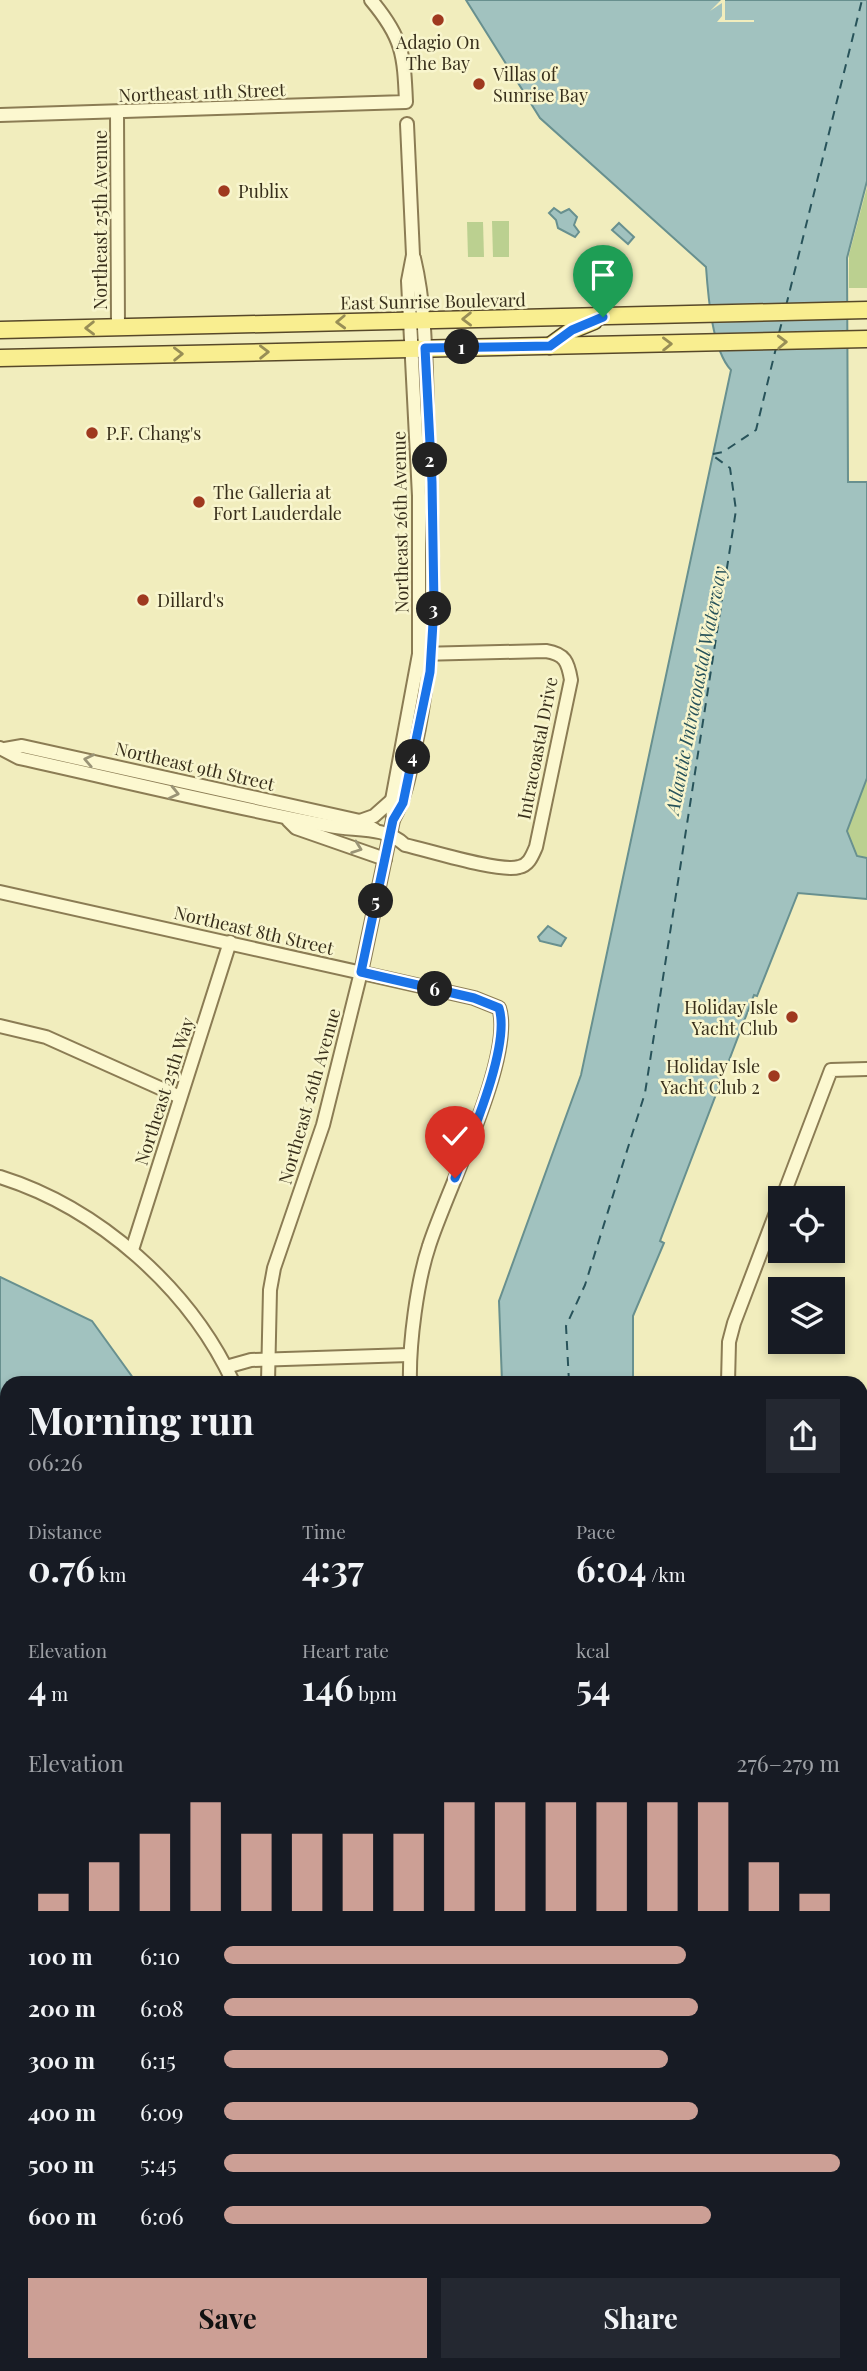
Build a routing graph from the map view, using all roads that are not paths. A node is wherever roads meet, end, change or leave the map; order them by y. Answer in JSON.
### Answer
{"nodes":[{"id":1,"x":371,"y":0,"type":"edge"},
{"id":2,"x":117,"y":112,"type":"junction"},
{"id":3,"x":0,"y":115,"type":"edge"},
{"id":4,"x":407,"y":124,"type":"dead end"},
{"id":5,"x":867,"y":310,"type":"edge"},
{"id":6,"x":603,"y":317,"type":"junction"},
{"id":7,"x":417,"y":320,"type":"junction"},
{"id":8,"x":118,"y":328,"type":"junction"},
{"id":9,"x":0,"y":330,"type":"edge"},
{"id":10,"x":867,"y":339,"type":"edge"},
{"id":11,"x":550,"y":346,"type":"junction"},
{"id":12,"x":418,"y":348,"type":"junction"},
{"id":13,"x":86,"y":356,"type":"junction"},
{"id":14,"x":0,"y":358,"type":"edge"},
{"id":15,"x":425,"y":654,"type":"junction"},
{"id":16,"x":3,"y":748,"type":"edge"},
{"id":17,"x":392,"y":800,"type":"junction"},
{"id":18,"x":286,"y":818,"type":"junction"},
{"id":19,"x":393,"y":820,"type":"junction"},
{"id":20,"x":360,"y":821,"type":"junction"},
{"id":21,"x":374,"y":830,"type":"junction"},
{"id":22,"x":390,"y":834,"type":"junction"},
{"id":23,"x":385,"y":859,"type":"junction"},
{"id":24,"x":526,"y":864,"type":"joint"},
{"id":25,"x":0,"y":892,"type":"edge"},
{"id":26,"x":230,"y":942,"type":"junction"},
{"id":27,"x":361,"y":972,"type":"junction"},
{"id":28,"x":0,"y":1026,"type":"edge"},
{"id":29,"x":867,"y":1069,"type":"edge"},
{"id":30,"x":180,"y":1097,"type":"junction"},
{"id":31,"x":0,"y":1177,"type":"edge"},
{"id":32,"x":786,"y":1186,"type":"edge"},
{"id":33,"x":768,"y":1234,"type":"edge"},
{"id":34,"x":132,"y":1250,"type":"junction"},
{"id":35,"x":410,"y":1355,"type":"junction"},
{"id":36,"x":268,"y":1359,"type":"junction"},
{"id":37,"x":226,"y":1367,"type":"junction"},
{"id":38,"x":230,"y":1376,"type":"edge"},
{"id":39,"x":268,"y":1376,"type":"edge"},
{"id":40,"x":410,"y":1376,"type":"edge"},
{"id":41,"x":728,"y":1376,"type":"edge"}],
"edges":[{"from":1,"to":2,"type":"street","name":"Northeast 11th Street"},
{"from":2,"to":3,"type":"street","name":"Northeast 11th Street"},
{"from":2,"to":8,"type":"street","name":"Northeast 25th Avenue"},
{"from":4,"to":7,"type":"street","name":"Northeast 26th Avenue"},
{"from":5,"to":6,"type":"main road","name":"East Sunrise Boulevard"},
{"from":6,"to":7,"type":"main road","name":"East Sunrise Boulevard","one_way":true},
{"from":6,"to":11,"type":"main road"},
{"from":7,"to":8,"type":"main road","name":"East Sunrise Boulevard","one_way":true},
{"from":7,"to":12,"type":"street","name":"Northeast 26th Avenue"},
{"from":8,"to":9,"type":"main road","name":"East Sunrise Boulevard","one_way":true},
{"from":8,"to":13,"type":"main road"},
{"from":11,"to":10,"type":"main road","one_way":true},
{"from":11,"to":12,"type":"main road"},
{"from":13,"to":12,"type":"main road","one_way":true},
{"from":12,"to":15,"type":"street","name":"Northeast 26th Avenue"},
{"from":13,"to":14,"type":"main road"},
{"from":15,"to":17,"type":"street","name":"Northeast 26th Avenue"},
{"from":15,"to":19,"type":"street","name":"Northeast 26th Avenue"},
{"from":15,"to":24,"type":"street","name":"Intracoastal Drive"},
{"from":16,"to":18,"type":"street","name":"Northeast 9th Street","one_way":true},
{"from":20,"to":16,"type":"street","name":"Northeast 9th Street","one_way":true},
{"from":17,"to":19,"type":"street","name":"Northeast 26th Avenue"},
{"from":17,"to":20,"type":"street"},
{"from":18,"to":21,"type":"street","name":"Northeast 9th Street"},
{"from":18,"to":23,"type":"street","name":"Northeast 9th Street","one_way":true},
{"from":19,"to":22,"type":"street","name":"Northeast 26th Avenue"},
{"from":20,"to":21,"type":"street","name":"Northeast 9th Street"},
{"from":21,"to":22,"type":"street","name":"Northeast 9th Street"},
{"from":22,"to":23,"type":"street","name":"Northeast 26th Avenue"},
{"from":22,"to":24,"type":"street","name":"Northeast 9th Street"},
{"from":23,"to":27,"type":"street","name":"Northeast 26th Avenue"},
{"from":25,"to":26,"type":"street","name":"Northeast 8th Street"},
{"from":26,"to":27,"type":"street","name":"Northeast 8th Street"},
{"from":26,"to":30,"type":"street","name":"Northeast 25th Way"},
{"from":27,"to":35,"type":"street","name":"Northeast 8th Street"},
{"from":27,"to":36,"type":"street","name":"Northeast 26th Avenue"},
{"from":28,"to":30,"type":"street"},
{"from":29,"to":32,"type":"street"},
{"from":30,"to":34,"type":"street","name":"Northeast 25th Way"},
{"from":31,"to":34,"type":"street"},
{"from":33,"to":41,"type":"street"},
{"from":34,"to":37,"type":"street"},
{"from":35,"to":36,"type":"street"},
{"from":35,"to":40,"type":"street"},
{"from":36,"to":37,"type":"street"},
{"from":36,"to":39,"type":"street","name":"Northeast 26th Avenue"},
{"from":37,"to":38,"type":"street"}]}
